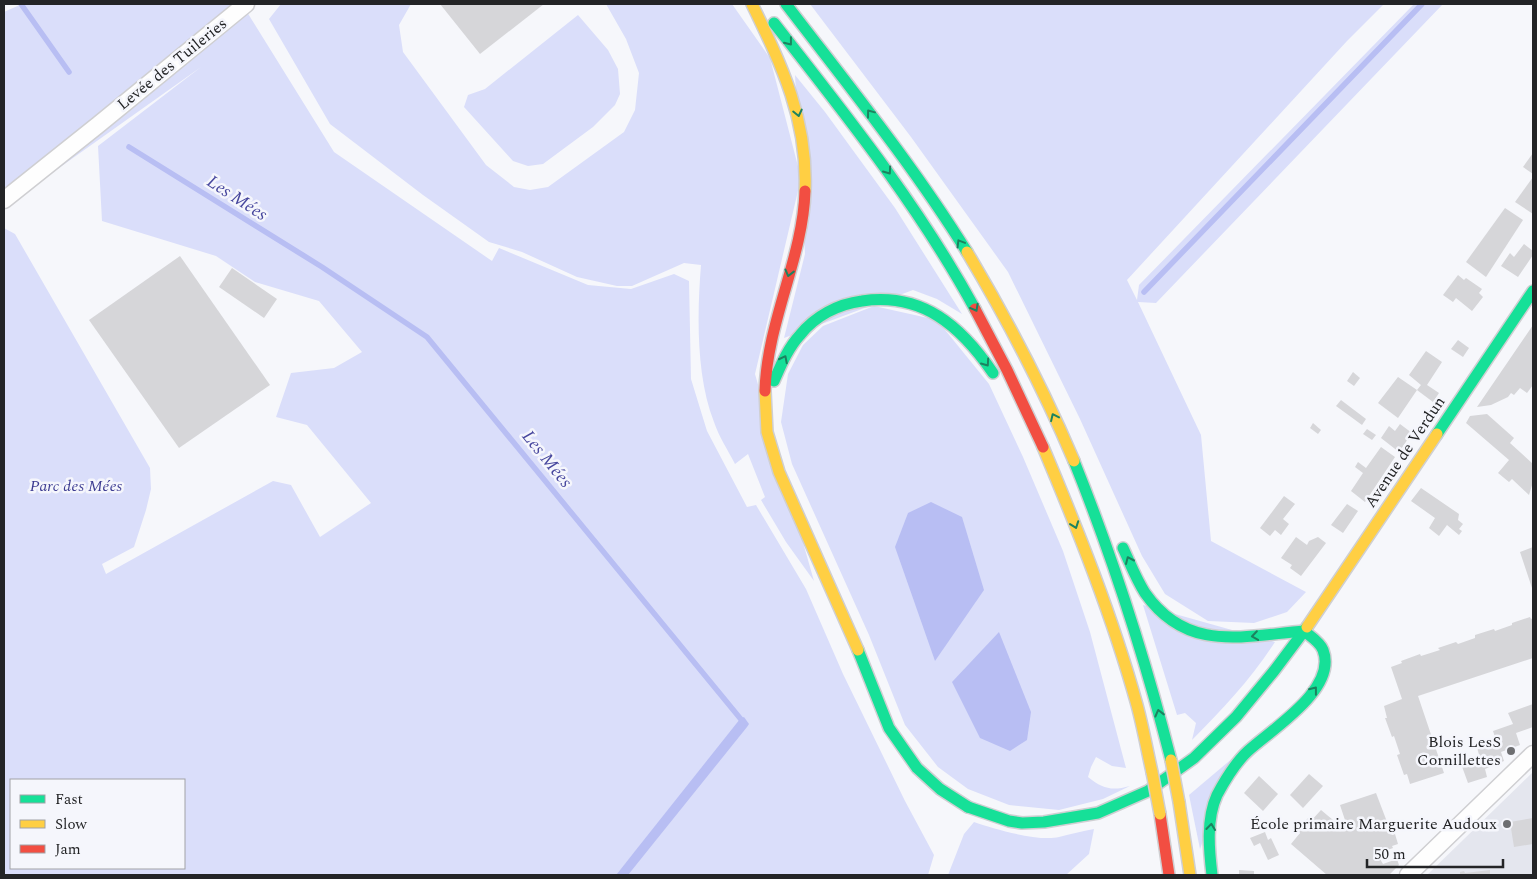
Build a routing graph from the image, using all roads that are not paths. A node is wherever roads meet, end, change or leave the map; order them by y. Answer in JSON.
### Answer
{"nodes":[{"id":1,"x":246,"y":4,"type":"edge"},
{"id":2,"x":752,"y":4,"type":"edge"},
{"id":3,"x":759,"y":4,"type":"edge"},
{"id":4,"x":786,"y":4,"type":"edge"},
{"id":5,"x":4,"y":200,"type":"edge"},
{"id":6,"x":1533,"y":291,"type":"edge"},
{"id":7,"x":765,"y":404,"type":"junction"},
{"id":8,"x":1074,"y":461,"type":"junction"},
{"id":9,"x":1058,"y":480,"type":"junction"},
{"id":10,"x":1304,"y":631,"type":"junction"},
{"id":11,"x":1533,"y":754,"type":"edge"},
{"id":12,"x":1169,"y":875,"type":"edge"},
{"id":13,"x":1190,"y":875,"type":"edge"},
{"id":14,"x":1212,"y":875,"type":"edge"},
{"id":15,"x":1408,"y":875,"type":"edge"}],
"edges":[{"from":1,"to":5,"type":"street","name":"Levée des Tuileries"},
{"from":2,"to":7,"type":"main road","name":"Avenue de Verdun","one_way":true},
{"from":3,"to":9,"type":"main road","one_way":true},
{"from":8,"to":4,"type":"main road","one_way":true},
{"from":6,"to":10,"type":"main road","name":"Avenue de Verdun"},
{"from":7,"to":9,"type":"main road","one_way":true},
{"from":7,"to":10,"type":"main road","name":"Avenue de Verdun"},
{"from":10,"to":8,"type":"main road","one_way":true},
{"from":13,"to":8,"type":"main road","one_way":true,"bridge":true},
{"from":9,"to":12,"type":"main road","one_way":true,"bridge":true},
{"from":14,"to":10,"type":"main road","one_way":true},
{"from":11,"to":15,"type":"street"}]}
